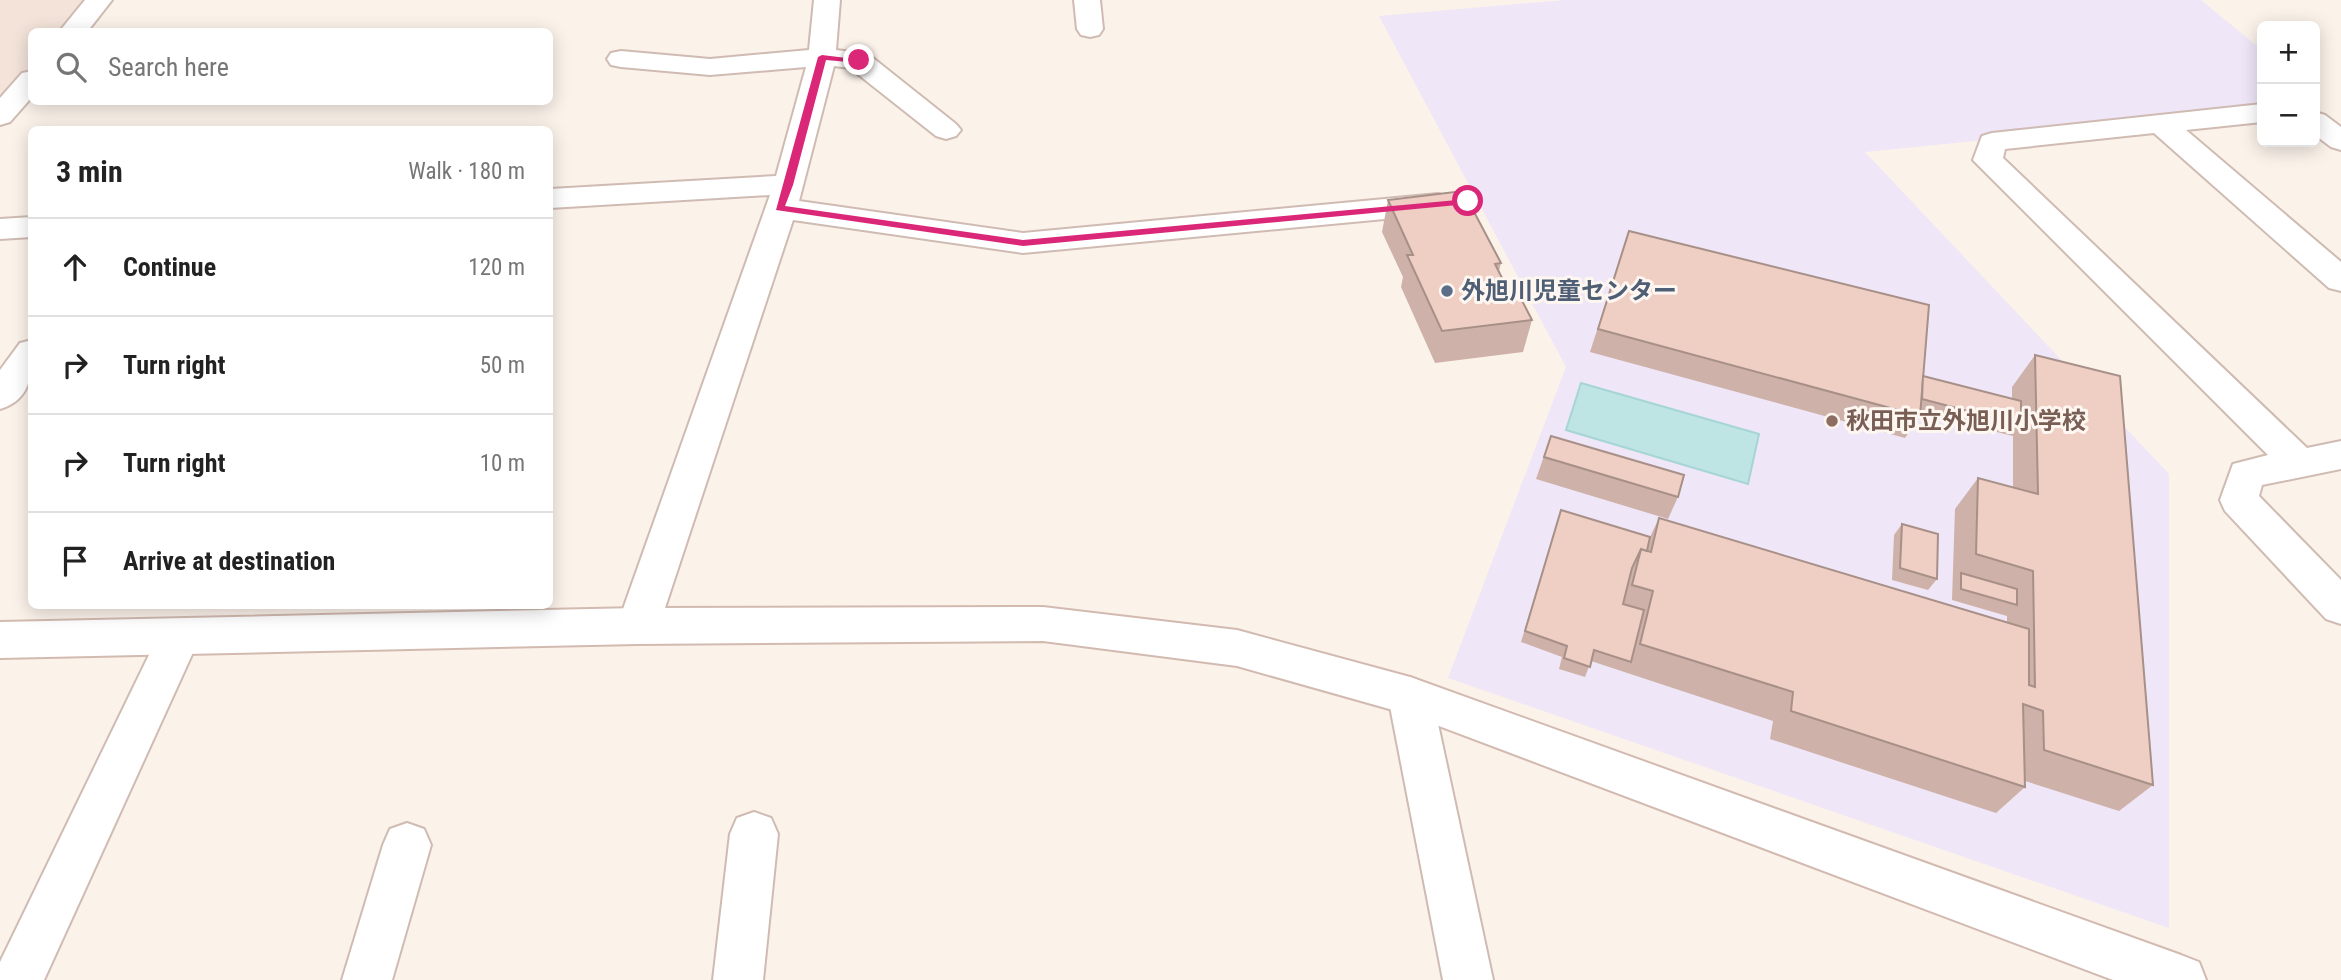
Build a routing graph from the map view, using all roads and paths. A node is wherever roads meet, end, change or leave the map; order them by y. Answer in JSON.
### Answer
{"nodes":[{"id":1,"x":99,"y":0,"type":"edge"},
{"id":2,"x":827,"y":0,"type":"edge"},
{"id":3,"x":1087,"y":0,"type":"edge"},
{"id":4,"x":75,"y":28,"type":"edge"},
{"id":5,"x":1090,"y":29,"type":"dead end"},
{"id":6,"x":822,"y":57,"type":"junction"},
{"id":7,"x":621,"y":59,"type":"dead end"},
{"id":8,"x":28,"y":84,"type":"edge"},
{"id":9,"x":2341,"y":104,"type":"edge"},
{"id":10,"x":2320,"y":106,"type":"edge"},
{"id":11,"x":2257,"y":114,"type":"edge"},
{"id":12,"x":0,"y":117,"type":"edge"},
{"id":13,"x":2161,"y":124,"type":"junction"},
{"id":14,"x":2320,"y":125,"type":"edge"},
{"id":15,"x":946,"y":130,"type":"dead end"},
{"id":16,"x":2341,"y":141,"type":"edge"},
{"id":17,"x":784,"y":196,"type":"junction"},
{"id":18,"x":553,"y":198,"type":"edge"},
{"id":19,"x":1468,"y":201,"type":"edge"},
{"id":20,"x":28,"y":228,"type":"edge"},
{"id":21,"x":0,"y":229,"type":"edge"},
{"id":22,"x":2341,"y":280,"type":"edge"},
{"id":23,"x":28,"y":358,"type":"edge"},
{"id":24,"x":0,"y":396,"type":"edge"},
{"id":25,"x":2341,"y":455,"type":"edge"},
{"id":26,"x":2298,"y":462,"type":"junction"},
{"id":27,"x":2341,"y":607,"type":"edge"},
{"id":28,"x":638,"y":626,"type":"junction"},
{"id":29,"x":179,"y":637,"type":"junction"},
{"id":30,"x":0,"y":640,"type":"edge"},
{"id":31,"x":1410,"y":696,"type":"junction"},
{"id":32,"x":754,"y":834,"type":"dead end"},
{"id":33,"x":407,"y":845,"type":"dead end"},
{"id":34,"x":18,"y":980,"type":"edge"},
{"id":35,"x":367,"y":980,"type":"edge"},
{"id":36,"x":738,"y":980,"type":"edge"},
{"id":37,"x":1468,"y":980,"type":"edge"},
{"id":38,"x":2181,"y":980,"type":"edge"}],
"edges":[{"from":1,"to":4,"type":"street"},
{"from":2,"to":6,"type":"street"},
{"from":3,"to":5,"type":"street"},
{"from":6,"to":7,"type":"street"},
{"from":6,"to":15,"type":"street"},
{"from":6,"to":17,"type":"street"},
{"from":8,"to":12,"type":"street"},
{"from":9,"to":10,"type":"street"},
{"from":11,"to":13,"type":"street"},
{"from":13,"to":22,"type":"street"},
{"from":13,"to":26,"type":"street"},
{"from":14,"to":16,"type":"street"},
{"from":17,"to":18,"type":"street"},
{"from":17,"to":19,"type":"street"},
{"from":17,"to":28,"type":"street"},
{"from":20,"to":21,"type":"street"},
{"from":23,"to":24,"type":"street"},
{"from":25,"to":26,"type":"street"},
{"from":26,"to":27,"type":"street"},
{"from":28,"to":29,"type":"street"},
{"from":28,"to":31,"type":"street"},
{"from":29,"to":30,"type":"street"},
{"from":29,"to":34,"type":"street"},
{"from":31,"to":37,"type":"street"},
{"from":31,"to":38,"type":"street"},
{"from":32,"to":36,"type":"street"},
{"from":33,"to":35,"type":"street"}]}
